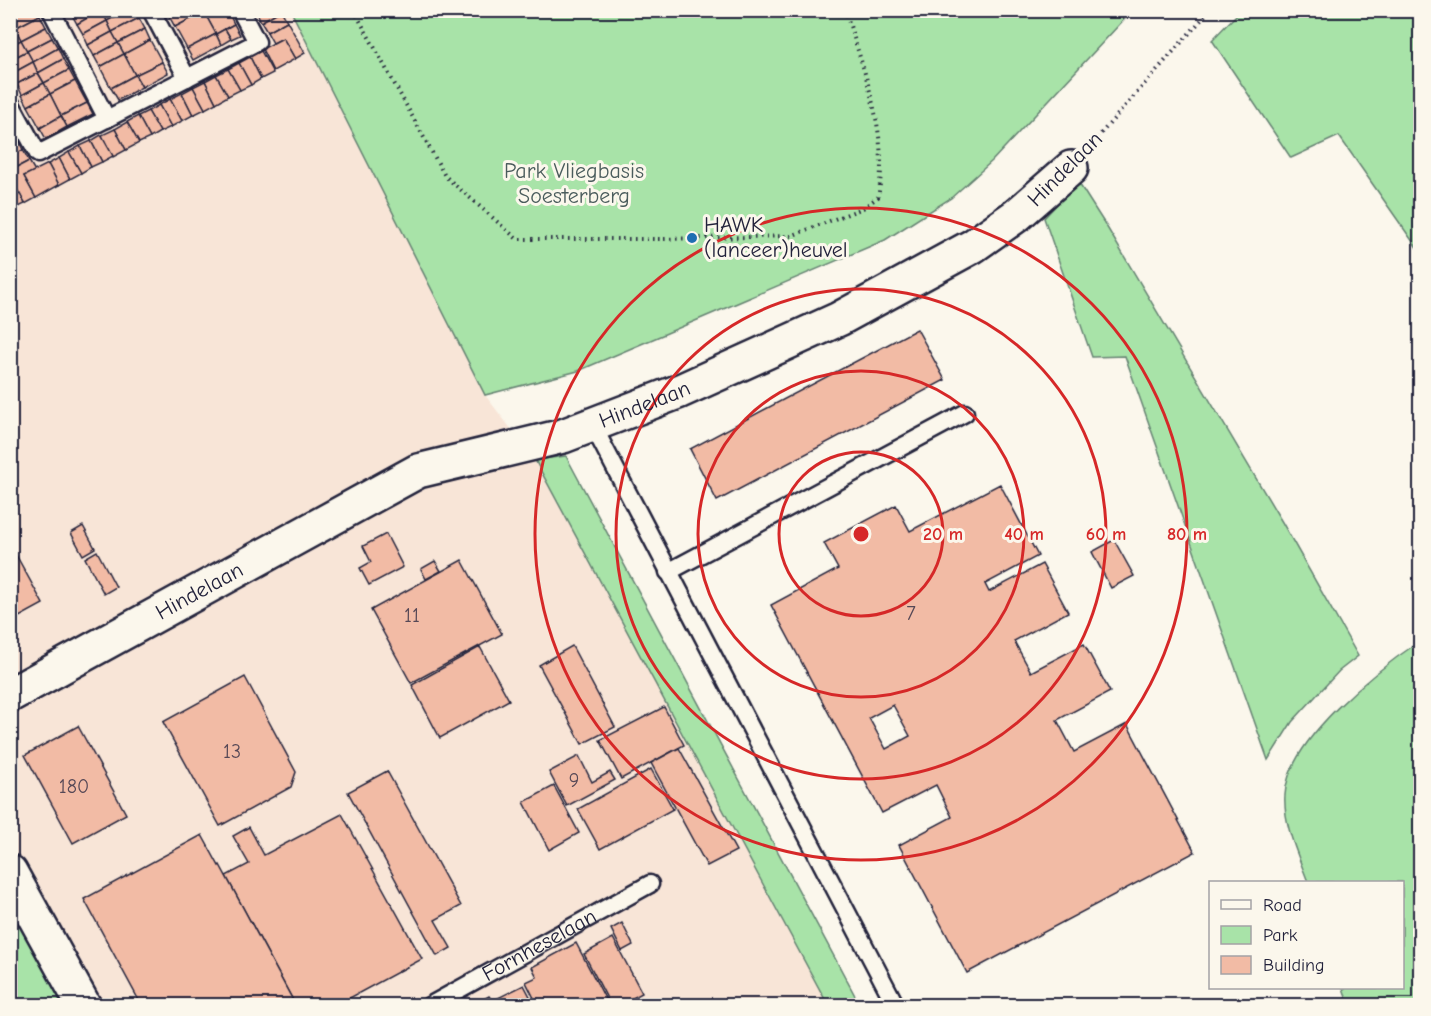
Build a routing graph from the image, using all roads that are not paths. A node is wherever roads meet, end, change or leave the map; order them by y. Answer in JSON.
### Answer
{"nodes":[{"id":1,"x":51,"y":10,"type":"edge"},
{"id":2,"x":151,"y":10,"type":"edge"},
{"id":3,"x":240,"y":10,"type":"edge"},
{"id":4,"x":187,"y":78,"type":"junction"},
{"id":5,"x":10,"y":102,"type":"edge"},
{"id":6,"x":107,"y":119,"type":"junction"},
{"id":7,"x":1071,"y":168,"type":"road end"},
{"id":8,"x":965,"y":413,"type":"dead end"},
{"id":9,"x":592,"y":424,"type":"junction"},
{"id":10,"x":668,"y":572,"type":"junction"},
{"id":11,"x":10,"y":695,"type":"edge"},
{"id":12,"x":10,"y":872,"type":"edge"},
{"id":13,"x":650,"y":884,"type":"dead end"},
{"id":14,"x":84,"y":1005,"type":"edge"},
{"id":15,"x":429,"y":1005,"type":"edge"},
{"id":16,"x":896,"y":1005,"type":"edge"}],
"edges":[{"from":1,"to":6,"type":"lane"},
{"from":2,"to":4,"type":"lane"},
{"from":3,"to":4,"type":"lane"},
{"from":4,"to":6,"type":"lane"},
{"from":5,"to":6,"type":"lane"},
{"from":7,"to":9,"type":"street","name":"Hindelaan"},
{"from":8,"to":10,"type":"lane"},
{"from":9,"to":10,"type":"lane"},
{"from":9,"to":11,"type":"street","name":"Hindelaan"},
{"from":10,"to":16,"type":"lane"},
{"from":12,"to":14,"type":"street"},
{"from":13,"to":15,"type":"lane","name":"Fornheselaan"}]}
